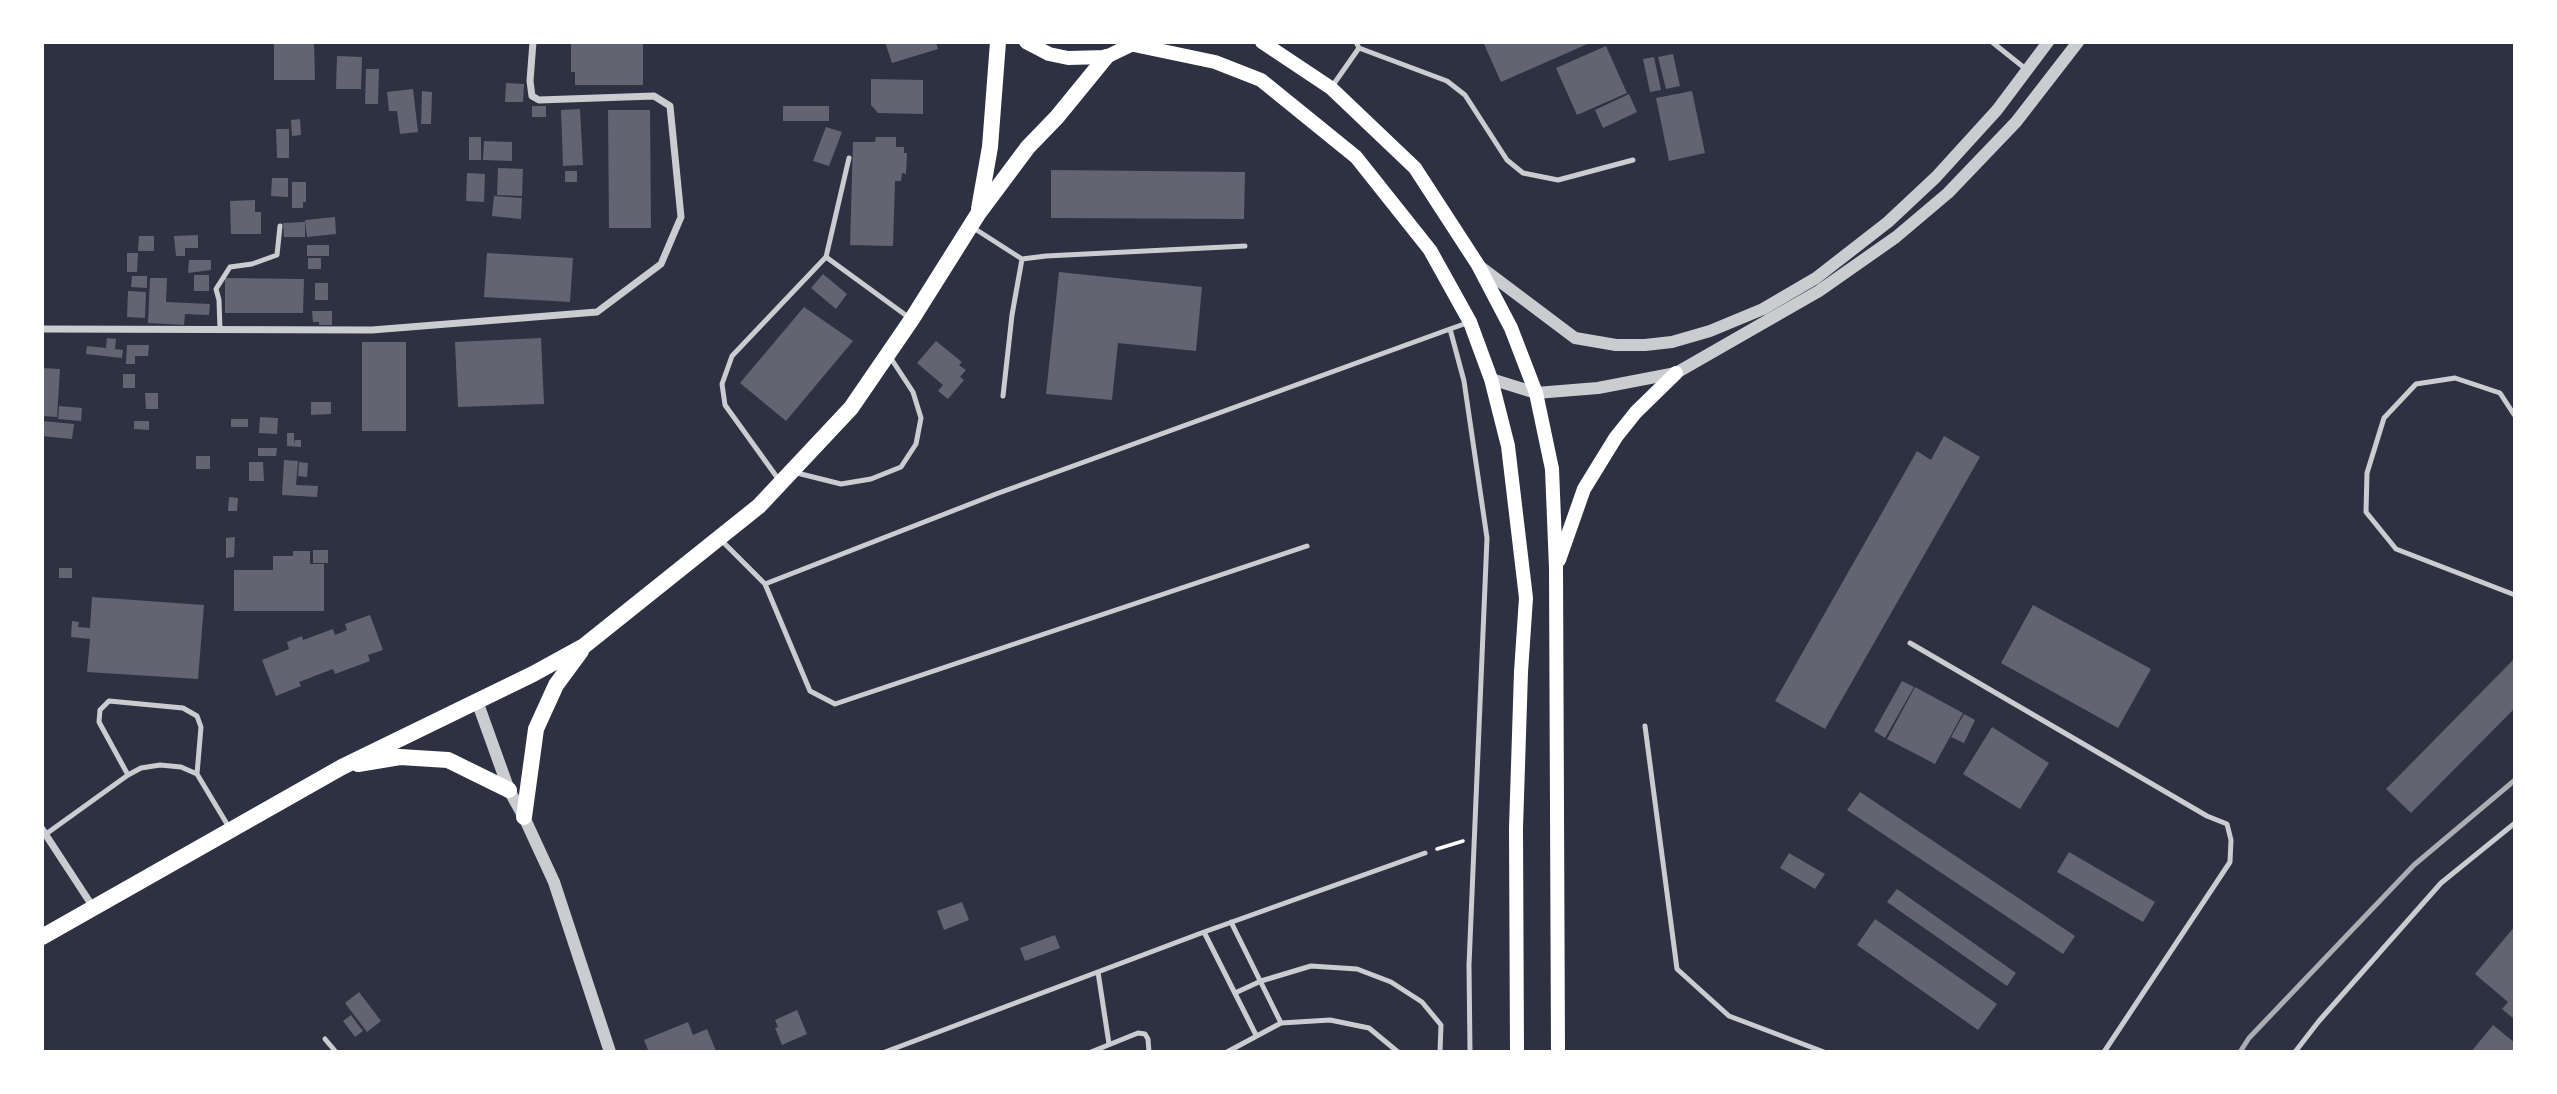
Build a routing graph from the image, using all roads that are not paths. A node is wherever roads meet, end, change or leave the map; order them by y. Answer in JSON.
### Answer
{"nodes":[{"id":1,"x":533,"y":42,"type":"edge"},
{"id":2,"x":998,"y":42,"type":"edge"},
{"id":3,"x":1026,"y":42,"type":"edge"},
{"id":4,"x":1262,"y":42,"type":"edge"},
{"id":5,"x":1992,"y":42,"type":"edge"},
{"id":6,"x":2048,"y":42,"type":"edge"},
{"id":7,"x":2078,"y":42,"type":"edge"},
{"id":8,"x":1135,"y":43,"type":"edge"},
{"id":9,"x":1358,"y":45,"type":"edge"},
{"id":10,"x":1106,"y":57,"type":"junction"},
{"id":11,"x":2027,"y":70,"type":"junction"},
{"id":12,"x":1331,"y":88,"type":"junction"},
{"id":13,"x":849,"y":158,"type":"dead end"},
{"id":14,"x":1633,"y":160,"type":"dead end"},
{"id":15,"x":974,"y":220,"type":"junction"},
{"id":16,"x":280,"y":226,"type":"dead end"},
{"id":17,"x":1245,"y":246,"type":"dead end"},
{"id":18,"x":826,"y":257,"type":"junction"},
{"id":19,"x":1022,"y":259,"type":"junction"},
{"id":20,"x":1478,"y":265,"type":"junction"},
{"id":21,"x":912,"y":319,"type":"junction"},
{"id":22,"x":1470,"y":322,"type":"junction"},
{"id":23,"x":1450,"y":329,"type":"junction"},
{"id":24,"x":42,"y":330,"type":"edge"},
{"id":25,"x":220,"y":330,"type":"junction"},
{"id":26,"x":888,"y":355,"type":"junction"},
{"id":27,"x":1676,"y":373,"type":"junction"},
{"id":28,"x":1491,"y":379,"type":"junction"},
{"id":29,"x":1536,"y":393,"type":"junction"},
{"id":30,"x":1003,"y":396,"type":"dead end"},
{"id":31,"x":2515,"y":416,"type":"edge"},
{"id":32,"x":787,"y":477,"type":"junction"},
{"id":33,"x":720,"y":539,"type":"junction"},
{"id":34,"x":1307,"y":546,"type":"dead end"},
{"id":35,"x":1556,"y":568,"type":"junction"},
{"id":36,"x":765,"y":584,"type":"junction"},
{"id":37,"x":2515,"y":595,"type":"edge"},
{"id":38,"x":1910,"y":643,"type":"dead end"},
{"id":39,"x":584,"y":646,"type":"junction"},
{"id":40,"x":477,"y":701,"type":"junction"},
{"id":41,"x":1645,"y":726,"type":"dead end"},
{"id":42,"x":342,"y":767,"type":"junction"},
{"id":43,"x":198,"y":774,"type":"junction"},
{"id":44,"x":128,"y":775,"type":"junction"},
{"id":45,"x":509,"y":790,"type":"junction"},
{"id":46,"x":524,"y":817,"type":"junction"},
{"id":47,"x":2515,"y":823,"type":"edge"},
{"id":48,"x":230,"y":829,"type":"junction"},
{"id":49,"x":44,"y":831,"type":"edge"},
{"id":50,"x":1425,"y":853,"type":"dead end"},
{"id":51,"x":93,"y":907,"type":"junction"},
{"id":52,"x":1231,"y":922,"type":"junction"},
{"id":53,"x":1204,"y":932,"type":"junction"},
{"id":54,"x":42,"y":937,"type":"edge"},
{"id":55,"x":1098,"y":972,"type":"junction"},
{"id":56,"x":1261,"y":981,"type":"junction"},
{"id":57,"x":1235,"y":993,"type":"junction"},
{"id":58,"x":1281,"y":1023,"type":"junction"},
{"id":59,"x":1256,"y":1035,"type":"junction"},
{"id":60,"x":325,"y":1039,"type":"dead end"},
{"id":61,"x":1109,"y":1044,"type":"junction"},
{"id":62,"x":1101,"y":1050,"type":"edge"},
{"id":63,"x":336,"y":1052,"type":"edge"},
{"id":64,"x":610,"y":1052,"type":"edge"},
{"id":65,"x":885,"y":1052,"type":"edge"},
{"id":66,"x":1091,"y":1052,"type":"edge"},
{"id":67,"x":1149,"y":1052,"type":"edge"},
{"id":68,"x":1227,"y":1052,"type":"edge"},
{"id":69,"x":1398,"y":1052,"type":"edge"},
{"id":70,"x":1440,"y":1052,"type":"edge"},
{"id":71,"x":1470,"y":1052,"type":"edge"},
{"id":72,"x":1517,"y":1052,"type":"edge"},
{"id":73,"x":1558,"y":1052,"type":"edge"},
{"id":74,"x":1824,"y":1052,"type":"edge"},
{"id":75,"x":2104,"y":1052,"type":"edge"},
{"id":76,"x":2295,"y":1052,"type":"edge"}],
"edges":[{"from":1,"to":25,"type":"street"},
{"from":2,"to":15,"type":"main road"},
{"from":3,"to":10,"type":"main road"},
{"from":4,"to":12,"type":"main road"},
{"from":5,"to":11,"type":"lane"},
{"from":6,"to":11,"type":"street"},
{"from":7,"to":27,"type":"street"},
{"from":8,"to":10,"type":"main road"},
{"from":8,"to":22,"type":"main road"},
{"from":9,"to":12,"type":"lane"},
{"from":9,"to":14,"type":"lane"},
{"from":10,"to":15,"type":"main road"},
{"from":11,"to":20,"type":"street"},
{"from":12,"to":20,"type":"main road"},
{"from":13,"to":18,"type":"lane"},
{"from":15,"to":19,"type":"lane"},
{"from":15,"to":21,"type":"main road"},
{"from":16,"to":25,"type":"lane"},
{"from":17,"to":19,"type":"lane"},
{"from":18,"to":21,"type":"lane"},
{"from":18,"to":32,"type":"lane"},
{"from":19,"to":30,"type":"lane"},
{"from":20,"to":29,"type":"main road"},
{"from":21,"to":26,"type":"main road"},
{"from":22,"to":23,"type":"lane"},
{"from":22,"to":28,"type":"main road"},
{"from":23,"to":36,"type":"lane"},
{"from":23,"to":71,"type":"lane"},
{"from":24,"to":25,"type":"street"},
{"from":26,"to":32,"type":"main road"},
{"from":26,"to":32,"type":"lane"},
{"from":27,"to":29,"type":"street"},
{"from":27,"to":35,"type":"main road"},
{"from":28,"to":29,"type":"street"},
{"from":28,"to":72,"type":"main road"},
{"from":29,"to":35,"type":"main road"},
{"from":31,"to":37,"type":"lane"},
{"from":32,"to":33,"type":"main road"},
{"from":33,"to":36,"type":"lane"},
{"from":33,"to":39,"type":"main road"},
{"from":34,"to":36,"type":"lane"},
{"from":35,"to":73,"type":"main road"},
{"from":38,"to":75,"type":"lane"},
{"from":39,"to":40,"type":"main road"},
{"from":39,"to":46,"type":"main road"},
{"from":40,"to":42,"type":"main road"},
{"from":40,"to":45,"type":"street"},
{"from":41,"to":74,"type":"lane"},
{"from":42,"to":45,"type":"main road"},
{"from":42,"to":48,"type":"main road"},
{"from":43,"to":44,"type":"lane"},
{"from":43,"to":44,"type":"lane"},
{"from":43,"to":48,"type":"lane"},
{"from":44,"to":49,"type":"lane"},
{"from":45,"to":46,"type":"street"},
{"from":46,"to":64,"type":"street"},
{"from":47,"to":76,"type":"lane"},
{"from":48,"to":51,"type":"main road"},
{"from":49,"to":51,"type":"street"},
{"from":50,"to":52,"type":"lane"},
{"from":51,"to":54,"type":"main road"},
{"from":52,"to":53,"type":"lane"},
{"from":52,"to":56,"type":"lane"},
{"from":53,"to":55,"type":"lane"},
{"from":53,"to":57,"type":"lane"},
{"from":55,"to":61,"type":"lane"},
{"from":55,"to":65,"type":"lane"},
{"from":56,"to":57,"type":"lane"},
{"from":56,"to":58,"type":"lane"},
{"from":56,"to":70,"type":"lane"},
{"from":57,"to":59,"type":"lane"},
{"from":58,"to":59,"type":"lane"},
{"from":58,"to":69,"type":"lane"},
{"from":59,"to":68,"type":"lane"},
{"from":60,"to":63,"type":"lane"},
{"from":61,"to":62,"type":"lane"},
{"from":61,"to":67,"type":"lane"},
{"from":62,"to":66,"type":"lane"}]}
